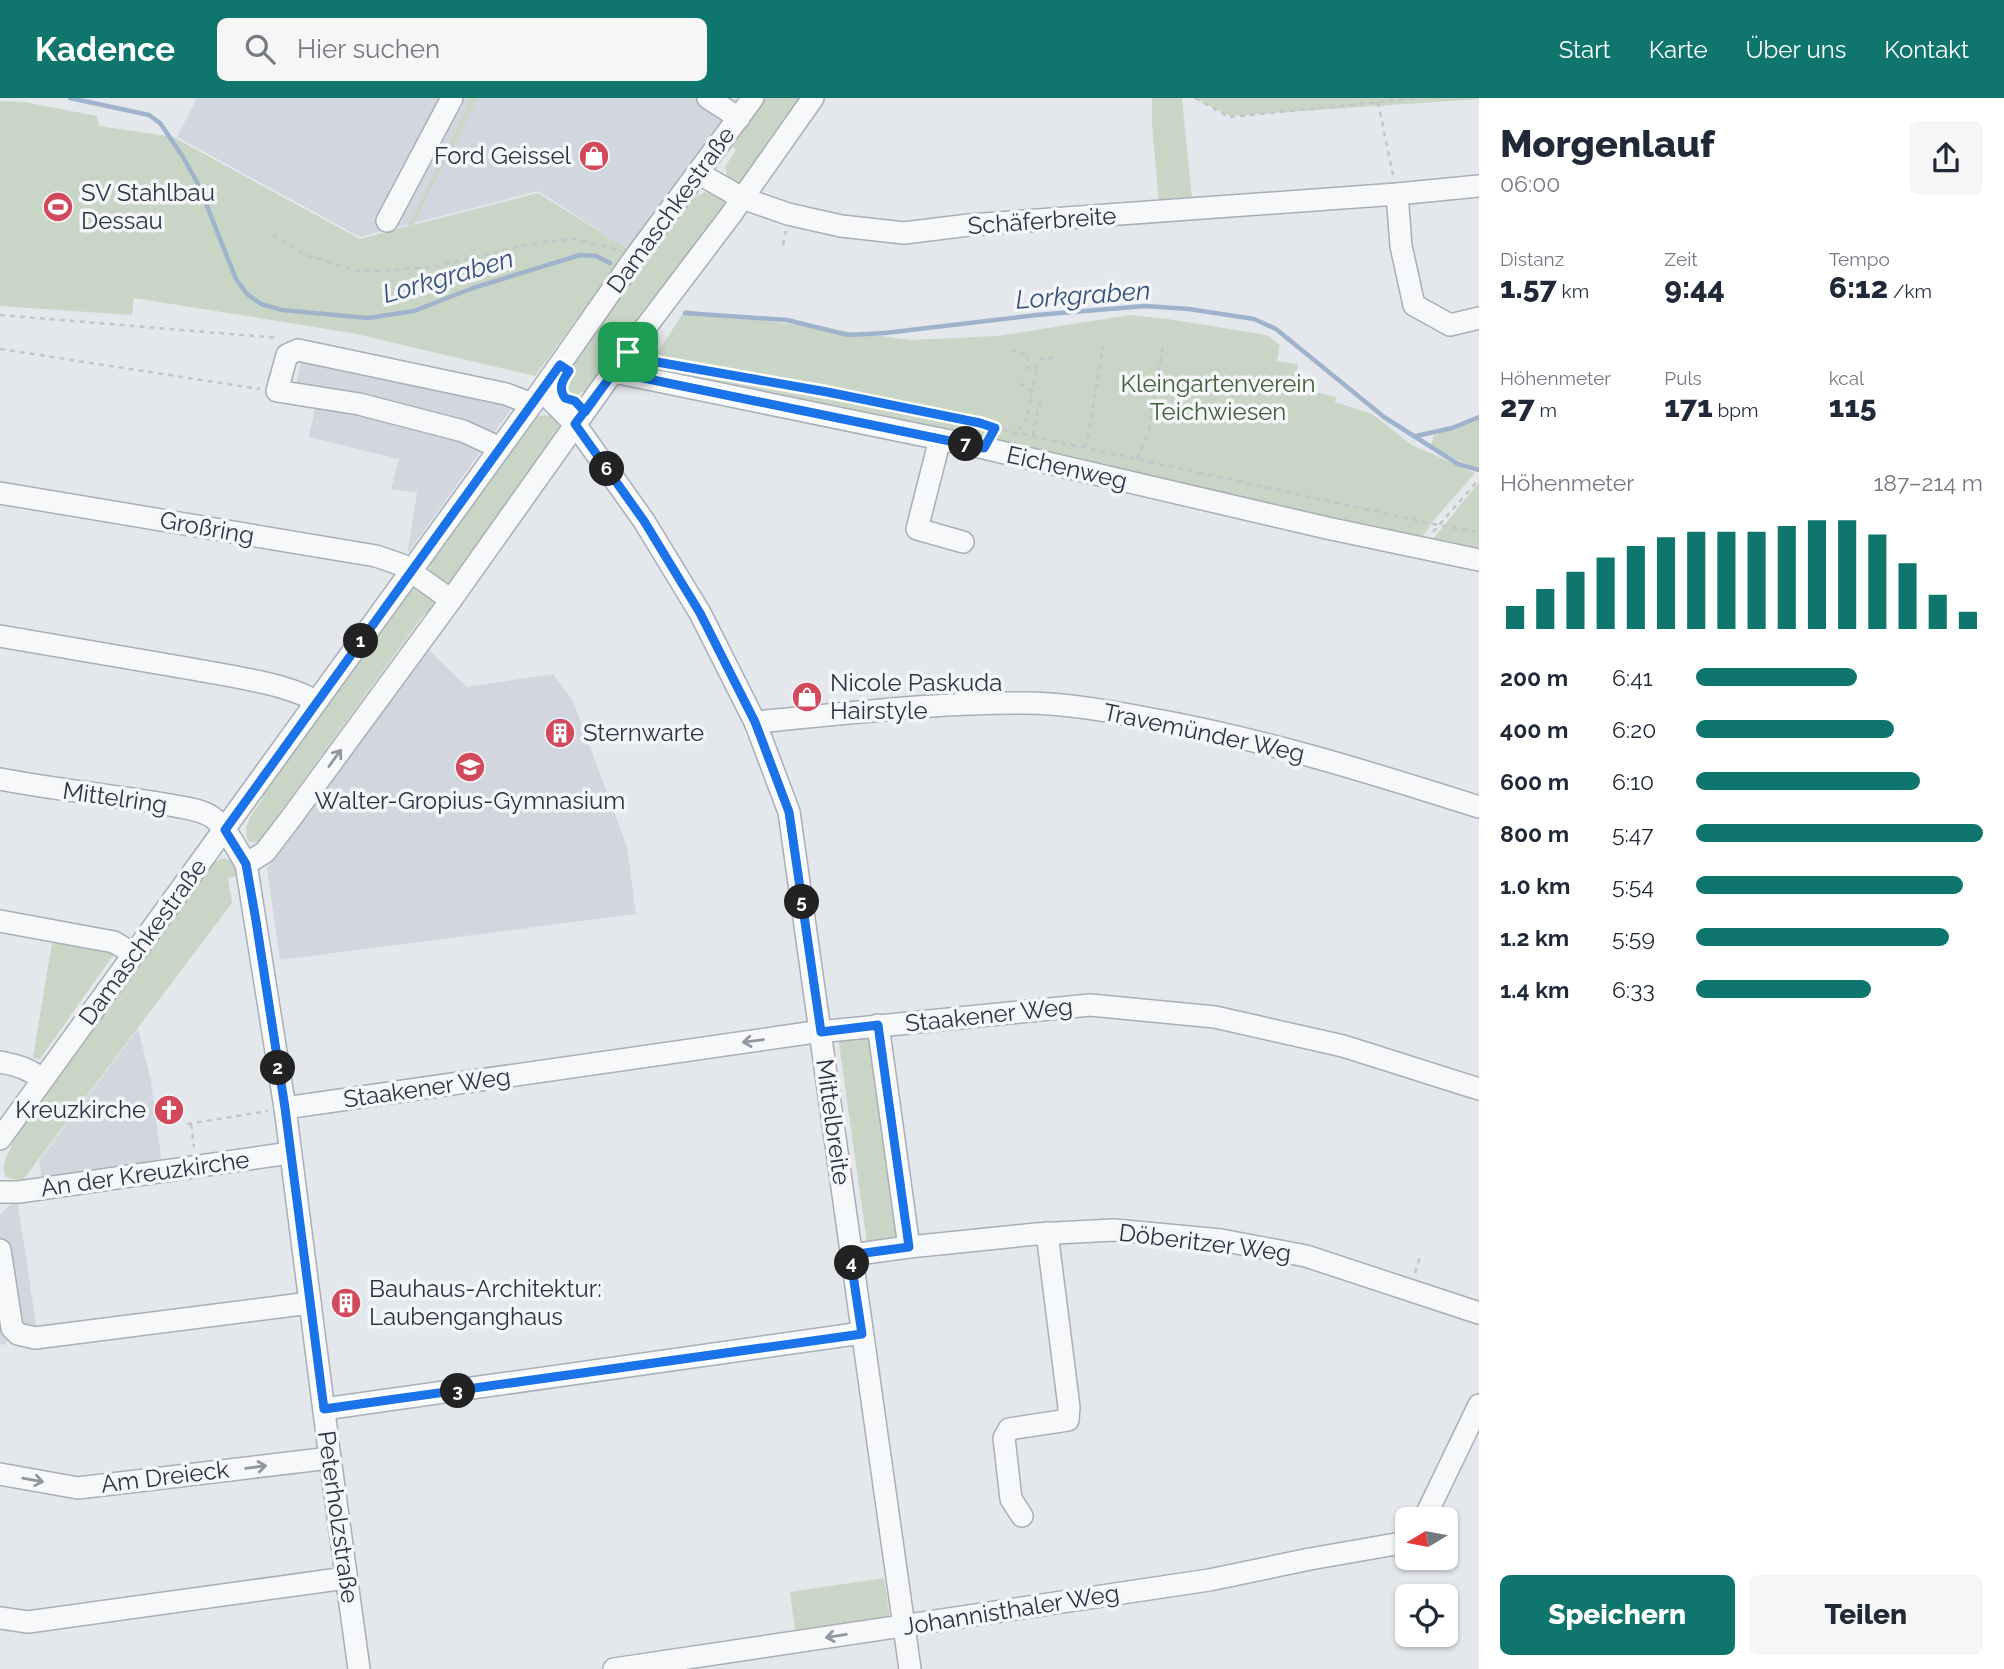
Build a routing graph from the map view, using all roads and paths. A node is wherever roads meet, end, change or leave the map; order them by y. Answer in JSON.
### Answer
{"nodes":[{"id":1,"x":452,"y":98,"type":"edge"},
{"id":2,"x":708,"y":98,"type":"edge"},
{"id":3,"x":753,"y":98,"type":"edge"},
{"id":4,"x":813,"y":98,"type":"edge"},
{"id":5,"x":1195,"y":98,"type":"edge"},
{"id":6,"x":1420,"y":98,"type":"edge"},
{"id":7,"x":1378,"y":102,"type":"junction"},
{"id":8,"x":739,"y":118,"type":"junction"},
{"id":9,"x":698,"y":173,"type":"junction"},
{"id":10,"x":1479,"y":186,"type":"edge"},
{"id":11,"x":1397,"y":194,"type":"junction"},
{"id":12,"x":743,"y":198,"type":"junction"},
{"id":13,"x":387,"y":221,"type":"dead end"},
{"id":14,"x":273,"y":235,"type":"dead end"},
{"id":15,"x":634,"y":260,"type":"junction"},
{"id":16,"x":0,"y":315,"type":"edge"},
{"id":17,"x":1479,"y":318,"type":"edge"},
{"id":18,"x":283,"y":338,"type":"dead end"},
{"id":19,"x":1103,"y":346,"type":"dead end"},
{"id":20,"x":1164,"y":346,"type":"dead end"},
{"id":21,"x":0,"y":349,"type":"edge"},
{"id":22,"x":1011,"y":351,"type":"dead end"},
{"id":23,"x":1053,"y":358,"type":"dead end"},
{"id":24,"x":1036,"y":370,"type":"junction"},
{"id":25,"x":614,"y":372,"type":"junction"},
{"id":26,"x":722,"y":374,"type":"dead end"},
{"id":27,"x":1020,"y":386,"type":"dead end"},
{"id":28,"x":277,"y":391,"type":"junction"},
{"id":29,"x":1032,"y":391,"type":"junction"},
{"id":30,"x":537,"y":397,"type":"junction"},
{"id":31,"x":1041,"y":397,"type":"dead end"},
{"id":32,"x":981,"y":414,"type":"dead end"},
{"id":33,"x":980,"y":423,"type":"junction"},
{"id":34,"x":575,"y":424,"type":"junction"},
{"id":35,"x":995,"y":428,"type":"junction"},
{"id":36,"x":1018,"y":433,"type":"junction"},
{"id":37,"x":1033,"y":436,"type":"junction"},
{"id":38,"x":940,"y":439,"type":"junction"},
{"id":39,"x":1084,"y":447,"type":"junction"},
{"id":40,"x":500,"y":448,"type":"junction"},
{"id":41,"x":984,"y":448,"type":"junction"},
{"id":42,"x":1137,"y":459,"type":"junction"},
{"id":43,"x":1478,"y":481,"type":"edge"},
{"id":44,"x":0,"y":493,"type":"edge"},
{"id":45,"x":1438,"y":525,"type":"junction"},
{"id":46,"x":1479,"y":532,"type":"edge"},
{"id":47,"x":963,"y":542,"type":"dead end"},
{"id":48,"x":1420,"y":548,"type":"junction"},
{"id":49,"x":1479,"y":560,"type":"edge"},
{"id":50,"x":411,"y":572,"type":"junction"},
{"id":51,"x":451,"y":600,"type":"junction"},
{"id":52,"x":0,"y":636,"type":"edge"},
{"id":53,"x":316,"y":702,"type":"junction"},
{"id":54,"x":755,"y":722,"type":"junction"},
{"id":55,"x":0,"y":779,"type":"edge"},
{"id":56,"x":1479,"y":807,"type":"edge"},
{"id":57,"x":225,"y":830,"type":"junction"},
{"id":58,"x":246,"y":864,"type":"junction"},
{"id":59,"x":0,"y":921,"type":"edge"},
{"id":60,"x":134,"y":954,"type":"junction"},
{"id":61,"x":878,"y":1025,"type":"junction"},
{"id":62,"x":821,"y":1032,"type":"junction"},
{"id":63,"x":0,"y":1062,"type":"edge"},
{"id":64,"x":43,"y":1080,"type":"junction"},
{"id":65,"x":1479,"y":1089,"type":"edge"},
{"id":66,"x":285,"y":1108,"type":"junction"},
{"id":67,"x":0,"y":1139,"type":"edge"},
{"id":68,"x":194,"y":1147,"type":"dead end"},
{"id":69,"x":290,"y":1153,"type":"junction"},
{"id":70,"x":9,"y":1192,"type":"edge"},
{"id":71,"x":1047,"y":1233,"type":"junction"},
{"id":72,"x":909,"y":1247,"type":"junction"},
{"id":73,"x":0,"y":1250,"type":"edge"},
{"id":74,"x":850,"y":1255,"type":"junction"},
{"id":75,"x":310,"y":1303,"type":"junction"},
{"id":76,"x":1479,"y":1312,"type":"edge"},
{"id":77,"x":862,"y":1334,"type":"junction"},
{"id":78,"x":1479,"y":1405,"type":"edge"},
{"id":79,"x":324,"y":1409,"type":"junction"},
{"id":80,"x":330,"y":1458,"type":"junction"},
{"id":81,"x":0,"y":1474,"type":"edge"},
{"id":82,"x":1430,"y":1507,"type":"edge"},
{"id":83,"x":1022,"y":1516,"type":"dead end"},
{"id":84,"x":1395,"y":1544,"type":"edge"},
{"id":85,"x":346,"y":1578,"type":"junction"},
{"id":86,"x":0,"y":1618,"type":"edge"},
{"id":87,"x":904,"y":1626,"type":"junction"},
{"id":88,"x":359,"y":1669,"type":"edge"},
{"id":89,"x":614,"y":1669,"type":"edge"},
{"id":90,"x":910,"y":1669,"type":"edge"}],
"edges":[{"from":1,"to":13,"type":"street"},
{"from":2,"to":8,"type":"street"},
{"from":3,"to":8,"type":"street","name":"Damaschkestraße"},
{"from":4,"to":12,"type":"street","name":"Damaschkestraße"},
{"from":5,"to":7,"type":"path"},
{"from":6,"to":7,"type":"path"},
{"from":7,"to":11,"type":"path"},
{"from":8,"to":9,"type":"street","name":"Damaschkestraße"},
{"from":9,"to":12,"type":"street","name":"Schäferbreite"},
{"from":9,"to":15,"type":"street","name":"Damaschkestraße"},
{"from":10,"to":11,"type":"street","name":"Schäferbreite"},
{"from":11,"to":12,"type":"street","name":"Schäferbreite"},
{"from":11,"to":17,"type":"street"},
{"from":12,"to":25,"type":"street","name":"Damaschkestraße"},
{"from":14,"to":15,"type":"path"},
{"from":15,"to":30,"type":"street","name":"Damaschkestraße"},
{"from":16,"to":18,"type":"path"},
{"from":19,"to":39,"type":"path"},
{"from":20,"to":42,"type":"path"},
{"from":21,"to":28,"type":"path"},
{"from":22,"to":24,"type":"path"},
{"from":23,"to":24,"type":"path"},
{"from":24,"to":29,"type":"path"},
{"from":25,"to":34,"type":"street","name":"Damaschkestraße"},
{"from":25,"to":38,"type":"street","name":"Eichenweg"},
{"from":26,"to":33,"type":"path"},
{"from":27,"to":29,"type":"path"},
{"from":28,"to":30,"type":"street"},
{"from":28,"to":40,"type":"street"},
{"from":29,"to":36,"type":"path"},
{"from":30,"to":34,"type":"street","name":"Mittelbreite"},
{"from":30,"to":40,"type":"street","name":"Damaschkestraße"},
{"from":31,"to":37,"type":"path"},
{"from":32,"to":33,"type":"path"},
{"from":33,"to":35,"type":"path"},
{"from":34,"to":51,"type":"street","name":"Damaschkestraße"},
{"from":34,"to":54,"type":"street","name":"Mittelbreite"},
{"from":35,"to":36,"type":"path"},
{"from":35,"to":41,"type":"path"},
{"from":36,"to":37,"type":"path"},
{"from":37,"to":39,"type":"path"},
{"from":38,"to":41,"type":"street","name":"Eichenweg"},
{"from":38,"to":47,"type":"street"},
{"from":39,"to":42,"type":"path"},
{"from":40,"to":50,"type":"street","name":"Damaschkestraße"},
{"from":41,"to":48,"type":"street","name":"Eichenweg"},
{"from":42,"to":45,"type":"path"},
{"from":43,"to":45,"type":"path"},
{"from":44,"to":50,"type":"street","name":"Großring"},
{"from":45,"to":46,"type":"path"},
{"from":45,"to":48,"type":"path"},
{"from":48,"to":49,"type":"street","name":"Eichenweg"},
{"from":50,"to":51,"type":"street","name":"Großring"},
{"from":50,"to":53,"type":"street","name":"Damaschkestraße"},
{"from":58,"to":51,"type":"street","name":"Damaschkestraße","one_way":true},
{"from":52,"to":53,"type":"street"},
{"from":53,"to":57,"type":"street","name":"Damaschkestraße"},
{"from":54,"to":56,"type":"street","name":"Travemünder Weg"},
{"from":54,"to":62,"type":"street","name":"Mittelbreite"},
{"from":55,"to":57,"type":"street","name":"Mittelring"},
{"from":57,"to":58,"type":"street","name":"Peterholzstraße"},
{"from":57,"to":60,"type":"street","name":"Damaschkestraße"},
{"from":58,"to":66,"type":"street","name":"Peterholzstraße"},
{"from":59,"to":60,"type":"street"},
{"from":60,"to":64,"type":"street","name":"Damaschkestraße"},
{"from":61,"to":62,"type":"street","name":"Staakener Weg"},
{"from":61,"to":65,"type":"street","name":"Staakener Weg"},
{"from":61,"to":72,"type":"street"},
{"from":62,"to":66,"type":"street","name":"Staakener Weg","one_way":true},
{"from":62,"to":74,"type":"street","name":"Mittelbreite"},
{"from":63,"to":64,"type":"street"},
{"from":64,"to":67,"type":"street","name":"Damaschkestraße"},
{"from":66,"to":68,"type":"path"},
{"from":66,"to":69,"type":"street","name":"Peterholzstraße"},
{"from":69,"to":70,"type":"street","name":"An der Kreuzkirche"},
{"from":69,"to":75,"type":"street","name":"Peterholzstraße"},
{"from":71,"to":72,"type":"street","name":"Döberitzer Weg"},
{"from":71,"to":76,"type":"street","name":"Döberitzer Weg"},
{"from":71,"to":83,"type":"street"},
{"from":72,"to":74,"type":"street","name":"Döberitzer Weg"},
{"from":73,"to":75,"type":"street"},
{"from":74,"to":77,"type":"street","name":"Mittelbreite"},
{"from":75,"to":79,"type":"street","name":"Peterholzstraße"},
{"from":77,"to":79,"type":"street"},
{"from":77,"to":87,"type":"street","name":"Mittelbreite"},
{"from":78,"to":82,"type":"street"},
{"from":79,"to":80,"type":"street","name":"Peterholzstraße"},
{"from":81,"to":80,"type":"street","name":"Am Dreieck","one_way":true},
{"from":80,"to":85,"type":"street","name":"Peterholzstraße"},
{"from":84,"to":87,"type":"street","name":"Johannisthaler Weg"},
{"from":85,"to":86,"type":"street"},
{"from":85,"to":88,"type":"street","name":"Peterholzstraße"},
{"from":87,"to":89,"type":"street","name":"Johannisthaler Weg","one_way":true},
{"from":87,"to":90,"type":"street","name":"Mittelbreite"}]}
